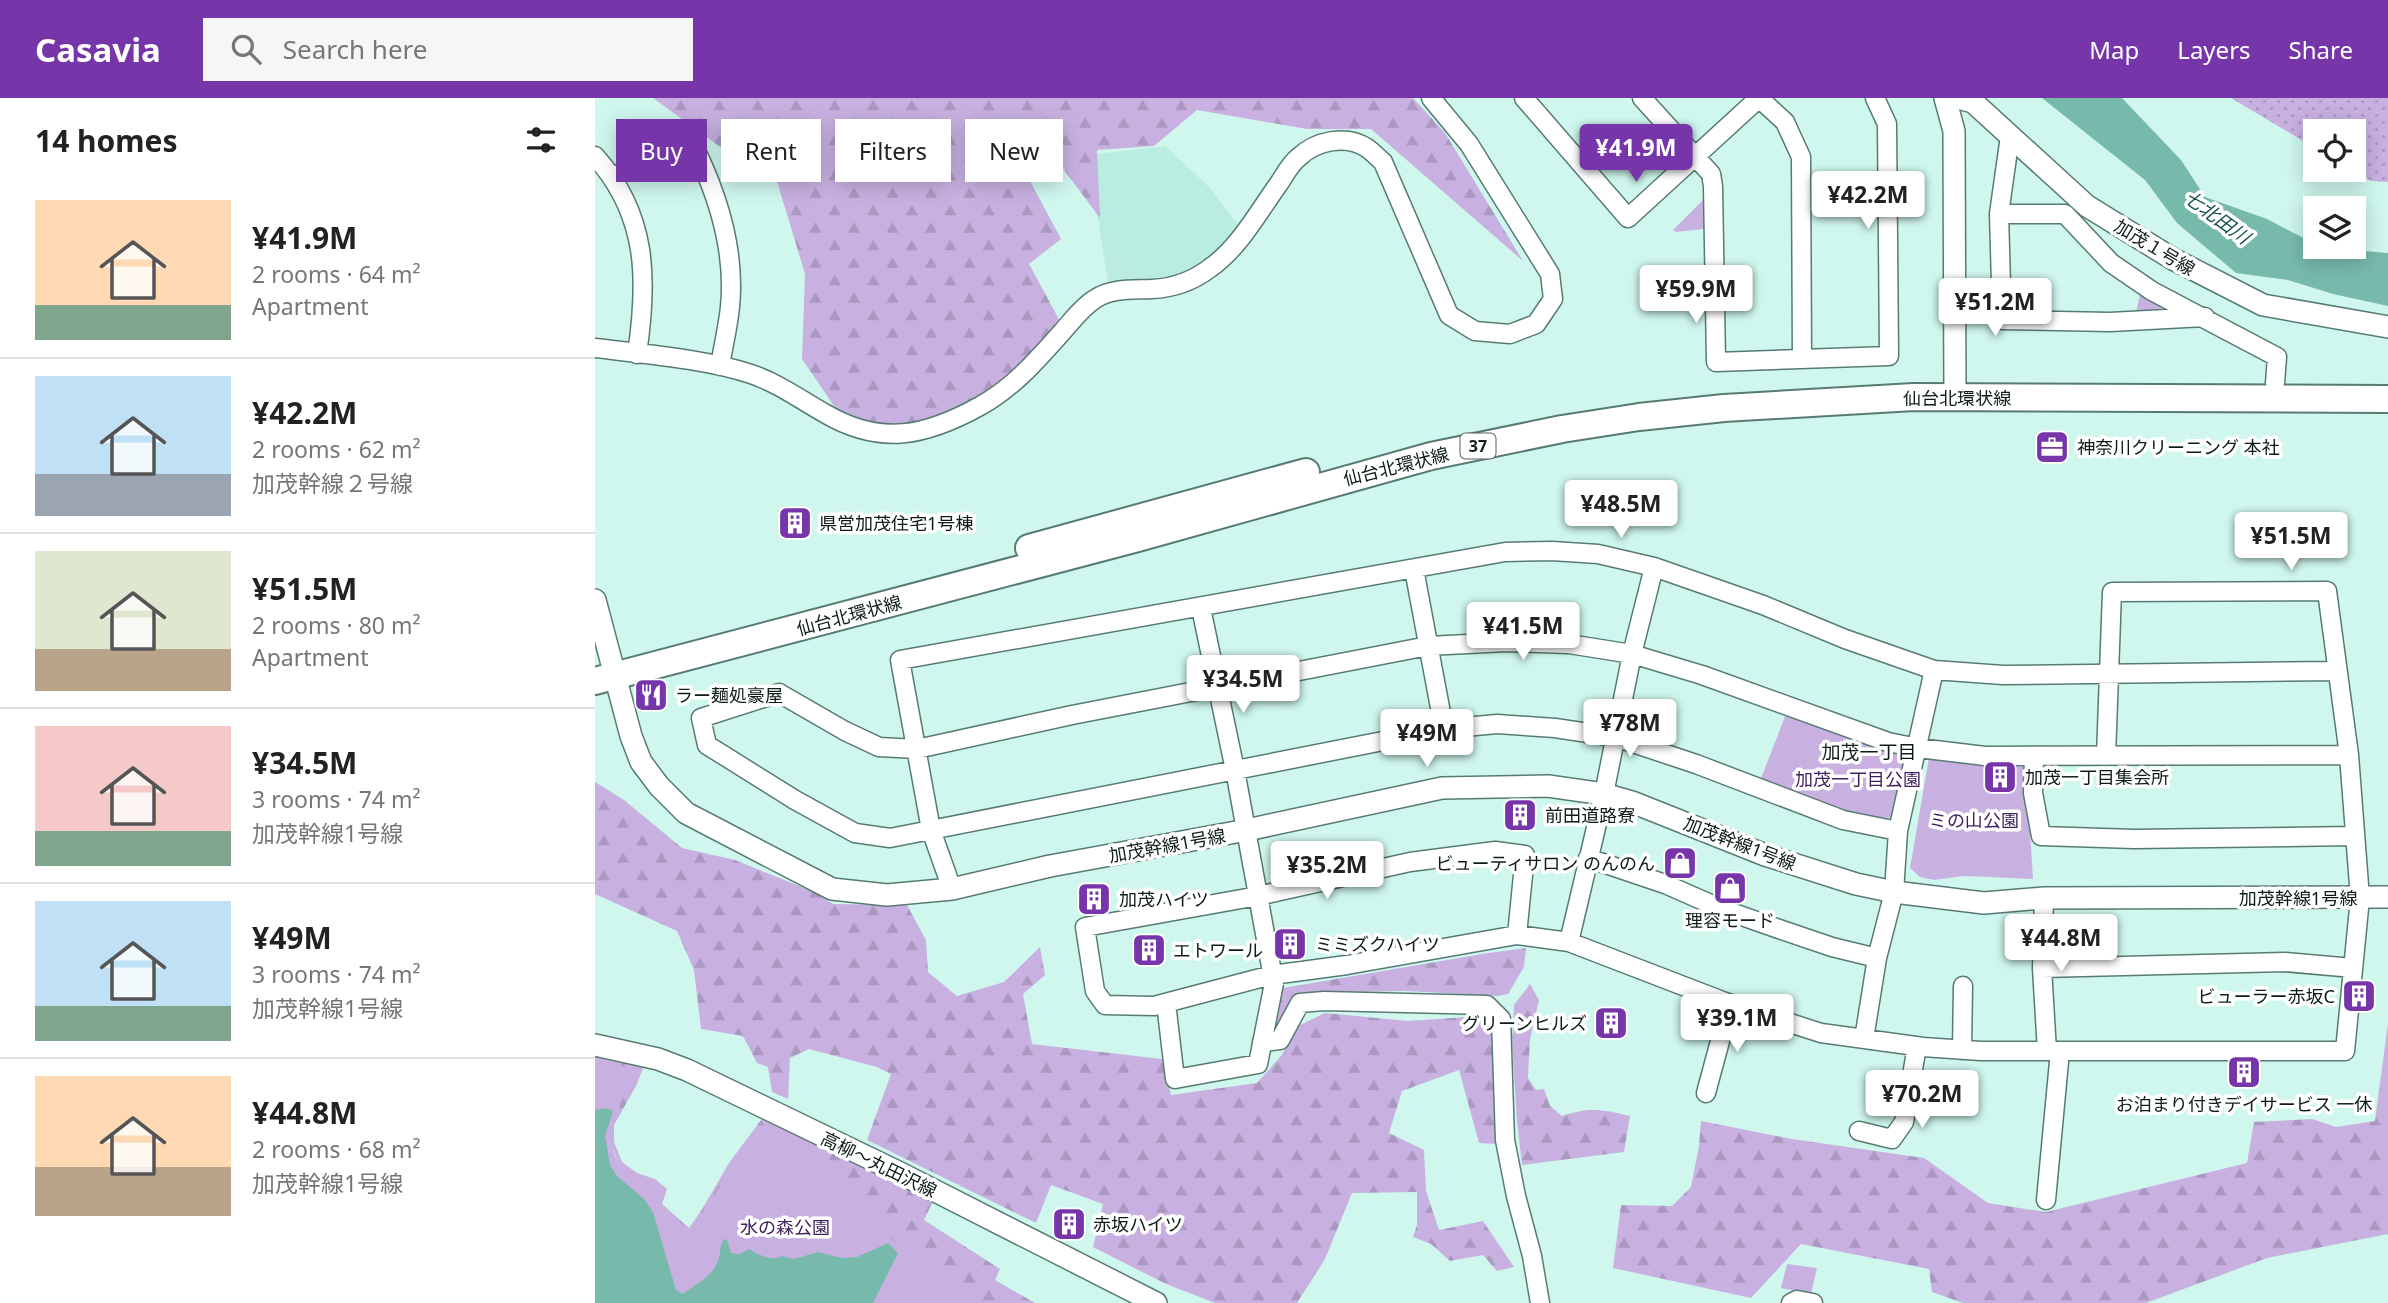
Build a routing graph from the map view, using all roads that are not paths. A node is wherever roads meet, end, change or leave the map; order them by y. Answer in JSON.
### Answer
{"nodes":[{"id":1,"x":1431,"y":98,"type":"edge"},
{"id":2,"x":1524,"y":98,"type":"edge"},
{"id":3,"x":1641,"y":98,"type":"edge"},
{"id":4,"x":1759,"y":98,"type":"edge"},
{"id":5,"x":1875,"y":98,"type":"edge"},
{"id":6,"x":1945,"y":98,"type":"edge"},
{"id":7,"x":1958,"y":98,"type":"edge"},
{"id":8,"x":2010,"y":136,"type":"junction"},
{"id":9,"x":595,"y":156,"type":"edge"},
{"id":10,"x":1693,"y":157,"type":"junction"},
{"id":11,"x":613,"y":178,"type":"junction"},
{"id":12,"x":1999,"y":214,"type":"junction"},
{"id":13,"x":2205,"y":317,"type":"junction"},
{"id":14,"x":2388,"y":327,"type":"edge"},
{"id":15,"x":595,"y":348,"type":"edge"},
{"id":16,"x":637,"y":354,"type":"junction"},
{"id":17,"x":1802,"y":359,"type":"junction"},
{"id":18,"x":720,"y":366,"type":"junction"},
{"id":19,"x":2275,"y":383,"type":"junction"},
{"id":20,"x":2388,"y":383,"type":"edge"},
{"id":21,"x":1954,"y":390,"type":"junction"},
{"id":22,"x":2388,"y":399,"type":"edge"},
{"id":23,"x":1654,"y":567,"type":"junction"},
{"id":24,"x":1414,"y":569,"type":"junction"},
{"id":25,"x":595,"y":600,"type":"edge"},
{"id":26,"x":1201,"y":608,"type":"junction"},
{"id":27,"x":1428,"y":646,"type":"junction"},
{"id":28,"x":1632,"y":654,"type":"junction"},
{"id":29,"x":604,"y":670,"type":"edge"},
{"id":30,"x":1934,"y":670,"type":"junction"},
{"id":31,"x":2337,"y":671,"type":"junction"},
{"id":32,"x":2111,"y":674,"type":"junction"},
{"id":33,"x":1217,"y":687,"type":"junction"},
{"id":34,"x":1444,"y":729,"type":"junction"},
{"id":35,"x":1615,"y":737,"type":"junction"},
{"id":36,"x":1918,"y":748,"type":"junction"},
{"id":37,"x":917,"y":749,"type":"junction"},
{"id":38,"x":2349,"y":754,"type":"junction"},
{"id":39,"x":2034,"y":757,"type":"junction"},
{"id":40,"x":2106,"y":757,"type":"junction"},
{"id":41,"x":1235,"y":770,"type":"junction"},
{"id":42,"x":1604,"y":794,"type":"junction"},
{"id":43,"x":931,"y":830,"type":"junction"},
{"id":44,"x":1247,"y":830,"type":"junction"},
{"id":45,"x":1898,"y":831,"type":"junction"},
{"id":46,"x":2354,"y":836,"type":"junction"},
{"id":47,"x":1588,"y":858,"type":"junction"},
{"id":48,"x":951,"y":889,"type":"junction"},
{"id":49,"x":1894,"y":892,"type":"junction"},
{"id":50,"x":1258,"y":895,"type":"junction"},
{"id":51,"x":2388,"y":897,"type":"edge"},
{"id":52,"x":2044,"y":898,"type":"junction"},
{"id":53,"x":2360,"y":898,"type":"junction"},
{"id":54,"x":1517,"y":935,"type":"junction"},
{"id":55,"x":1569,"y":942,"type":"junction"},
{"id":56,"x":1877,"y":958,"type":"junction"},
{"id":57,"x":2042,"y":968,"type":"junction"},
{"id":58,"x":2353,"y":968,"type":"junction"},
{"id":59,"x":1272,"y":975,"type":"junction"},
{"id":60,"x":1963,"y":986,"type":"dead end"},
{"id":61,"x":1166,"y":1003,"type":"junction"},
{"id":62,"x":1730,"y":1004,"type":"junction"},
{"id":63,"x":1864,"y":1039,"type":"junction"},
{"id":64,"x":1262,"y":1042,"type":"junction"},
{"id":65,"x":595,"y":1045,"type":"edge"},
{"id":66,"x":1917,"y":1046,"type":"junction"},
{"id":67,"x":1962,"y":1050,"type":"junction"},
{"id":68,"x":2053,"y":1051,"type":"junction"},
{"id":69,"x":1706,"y":1093,"type":"dead end"},
{"id":70,"x":1859,"y":1131,"type":"dead end"},
{"id":71,"x":2046,"y":1200,"type":"dead end"},
{"id":72,"x":1156,"y":1303,"type":"edge"},
{"id":73,"x":1540,"y":1303,"type":"edge"},
{"id":74,"x":1791,"y":1303,"type":"edge"},
{"id":75,"x":1814,"y":1303,"type":"edge"}],
"edges":[{"from":1,"to":18,"type":"street"},
{"from":2,"to":10,"type":"street"},
{"from":3,"to":10,"type":"street"},
{"from":4,"to":10,"type":"street"},
{"from":4,"to":17,"type":"street"},
{"from":5,"to":17,"type":"street"},
{"from":6,"to":21,"type":"street"},
{"from":7,"to":8,"type":"street","name":"加茂１号線"},
{"from":8,"to":12,"type":"street"},
{"from":8,"to":14,"type":"street","name":"加茂１号線"},
{"from":9,"to":11,"type":"street"},
{"from":10,"to":17,"type":"street"},
{"from":11,"to":16,"type":"street"},
{"from":11,"to":18,"type":"street"},
{"from":12,"to":13,"type":"street"},
{"from":12,"to":13,"type":"street"},
{"from":13,"to":19,"type":"street"},
{"from":15,"to":16,"type":"street"},
{"from":16,"to":18,"type":"street"},
{"from":19,"to":20,"type":"main road","name":"仙台北環状線","number":"37"},
{"from":19,"to":21,"type":"main road","name":"仙台北環状線","number":"37"},
{"from":21,"to":22,"type":"main road","name":"仙台北環状線","number":"37"},
{"from":21,"to":29,"type":"main road","name":"仙台北環状線","number":"37"},
{"from":23,"to":24,"type":"street"},
{"from":23,"to":28,"type":"street"},
{"from":23,"to":30,"type":"street"},
{"from":24,"to":26,"type":"street"},
{"from":24,"to":27,"type":"street"},
{"from":25,"to":29,"type":"street","name":"加茂幹線1号線"},
{"from":26,"to":33,"type":"street"},
{"from":26,"to":37,"type":"street"},
{"from":27,"to":28,"type":"street"},
{"from":27,"to":33,"type":"street"},
{"from":27,"to":34,"type":"street"},
{"from":28,"to":35,"type":"street"},
{"from":28,"to":36,"type":"street"},
{"from":29,"to":48,"type":"street","name":"加茂幹線1号線"},
{"from":30,"to":32,"type":"street"},
{"from":30,"to":36,"type":"street"},
{"from":31,"to":32,"type":"street"},
{"from":31,"to":32,"type":"street"},
{"from":31,"to":38,"type":"street"},
{"from":32,"to":40,"type":"street"},
{"from":33,"to":37,"type":"street"},
{"from":33,"to":41,"type":"street"},
{"from":34,"to":35,"type":"street"},
{"from":34,"to":41,"type":"street"},
{"from":35,"to":42,"type":"street"},
{"from":35,"to":45,"type":"street"},
{"from":36,"to":39,"type":"street"},
{"from":36,"to":45,"type":"street"},
{"from":37,"to":43,"type":"street"},
{"from":37,"to":43,"type":"street"},
{"from":38,"to":40,"type":"street"},
{"from":38,"to":46,"type":"street"},
{"from":39,"to":40,"type":"street"},
{"from":39,"to":46,"type":"street"},
{"from":41,"to":43,"type":"street"},
{"from":41,"to":44,"type":"street"},
{"from":42,"to":44,"type":"street","name":"加茂幹線1号線"},
{"from":42,"to":47,"type":"street"},
{"from":42,"to":49,"type":"street","name":"加茂幹線1号線"},
{"from":43,"to":48,"type":"street"},
{"from":44,"to":48,"type":"street","name":"加茂幹線1号線"},
{"from":44,"to":50,"type":"street"},
{"from":45,"to":49,"type":"street"},
{"from":46,"to":53,"type":"street"},
{"from":47,"to":55,"type":"street"},
{"from":47,"to":56,"type":"street"},
{"from":49,"to":52,"type":"street","name":"加茂幹線1号線"},
{"from":49,"to":56,"type":"street"},
{"from":50,"to":54,"type":"street"},
{"from":50,"to":59,"type":"street"},
{"from":50,"to":61,"type":"street"},
{"from":51,"to":53,"type":"street","name":"加茂幹線1号線"},
{"from":52,"to":53,"type":"street","name":"加茂幹線1号線"},
{"from":52,"to":57,"type":"street"},
{"from":53,"to":58,"type":"street"},
{"from":54,"to":55,"type":"street"},
{"from":54,"to":59,"type":"street"},
{"from":55,"to":62,"type":"street"},
{"from":56,"to":63,"type":"street"},
{"from":57,"to":58,"type":"street"},
{"from":57,"to":68,"type":"street"},
{"from":58,"to":68,"type":"street"},
{"from":59,"to":61,"type":"street"},
{"from":59,"to":64,"type":"street"},
{"from":60,"to":67,"type":"street"},
{"from":61,"to":64,"type":"street"},
{"from":62,"to":63,"type":"street"},
{"from":62,"to":69,"type":"street"},
{"from":63,"to":66,"type":"street"},
{"from":64,"to":73,"type":"street"},
{"from":65,"to":72,"type":"street","name":"高柳～丸田沢線"},
{"from":66,"to":67,"type":"street"},
{"from":66,"to":70,"type":"street"},
{"from":67,"to":68,"type":"street"},
{"from":68,"to":71,"type":"street"},
{"from":74,"to":75,"type":"street"}]}
